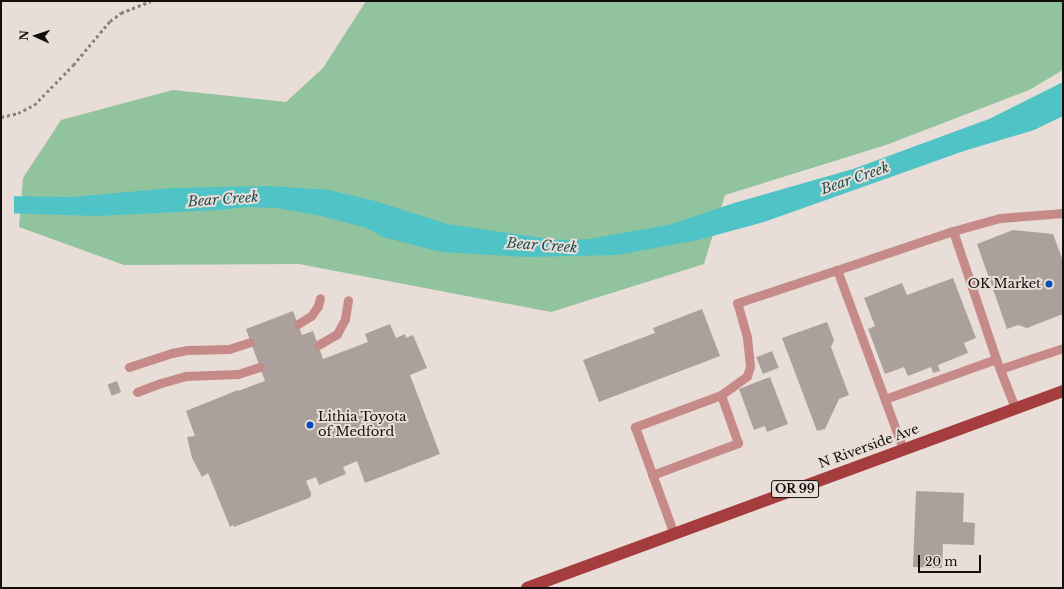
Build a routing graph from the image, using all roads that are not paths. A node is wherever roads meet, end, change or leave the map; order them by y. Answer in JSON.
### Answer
{"nodes":[{"id":1,"x":1063,"y":213,"type":"edge"},
{"id":2,"x":954,"y":230,"type":"junction"},
{"id":3,"x":837,"y":270,"type":"junction"},
{"id":4,"x":320,"y":298,"type":"dead end"},
{"id":5,"x":348,"y":300,"type":"dead end"},
{"id":6,"x":298,"y":324,"type":"dead end"},
{"id":7,"x":250,"y":342,"type":"dead end"},
{"id":8,"x":318,"y":345,"type":"dead end"},
{"id":9,"x":1063,"y":348,"type":"edge"},
{"id":10,"x":996,"y":359,"type":"junction"},
{"id":11,"x":129,"y":367,"type":"dead end"},
{"id":12,"x":260,"y":367,"type":"dead end"},
{"id":13,"x":1000,"y":368,"type":"junction"},
{"id":14,"x":1063,"y":391,"type":"edge"},
{"id":15,"x":137,"y":392,"type":"dead end"},
{"id":16,"x":721,"y":395,"type":"junction"},
{"id":17,"x":885,"y":399,"type":"junction"},
{"id":18,"x":1015,"y":408,"type":"junction"},
{"id":19,"x":903,"y":449,"type":"junction"},
{"id":20,"x":652,"y":475,"type":"junction"},
{"id":21,"x":674,"y":534,"type":"junction"},
{"id":22,"x":527,"y":588,"type":"edge"}],
"edges":[{"from":1,"to":2,"type":"lane"},
{"from":2,"to":3,"type":"lane"},
{"from":2,"to":10,"type":"lane"},
{"from":3,"to":16,"type":"lane"},
{"from":3,"to":17,"type":"lane"},
{"from":4,"to":6,"type":"lane"},
{"from":5,"to":8,"type":"lane"},
{"from":7,"to":11,"type":"lane"},
{"from":9,"to":13,"type":"lane"},
{"from":10,"to":13,"type":"lane"},
{"from":10,"to":17,"type":"lane"},
{"from":12,"to":15,"type":"lane"},
{"from":13,"to":18,"type":"lane"},
{"from":14,"to":18,"type":"main road","name":"N Riverside Ave","number":"OR 99"},
{"from":16,"to":20,"type":"lane"},
{"from":16,"to":20,"type":"lane"},
{"from":17,"to":19,"type":"lane"},
{"from":18,"to":19,"type":"main road","name":"N Riverside Ave","number":"OR 99"},
{"from":19,"to":21,"type":"main road","name":"N Riverside Ave","number":"OR 99"},
{"from":20,"to":21,"type":"lane"},
{"from":21,"to":22,"type":"main road","name":"N Riverside Ave","number":"OR 99"}]}
